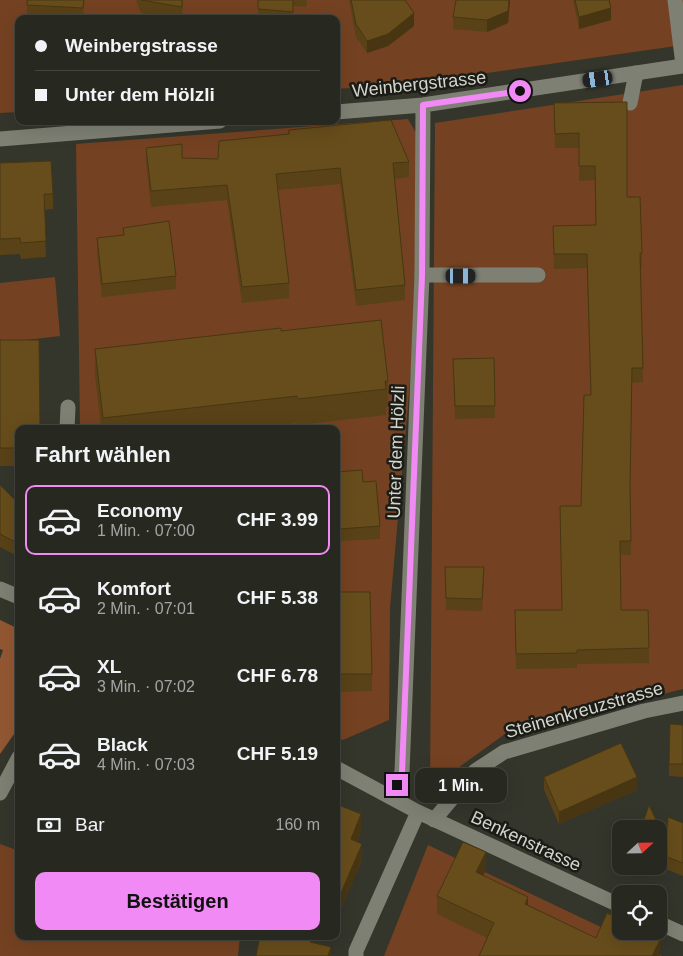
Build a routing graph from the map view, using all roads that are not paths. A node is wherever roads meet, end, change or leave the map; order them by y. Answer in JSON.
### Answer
{"nodes":[{"id":1,"x":675,"y":0,"type":"edge"},
{"id":2,"x":683,"y":66,"type":"edge"},
{"id":3,"x":636,"y":73,"type":"junction"},
{"id":4,"x":630,"y":103,"type":"dead end"},
{"id":5,"x":423,"y":105,"type":"junction"},
{"id":6,"x":340,"y":112,"type":"edge"},
{"id":7,"x":171,"y":125,"type":"edge"},
{"id":8,"x":0,"y":139,"type":"edge"},
{"id":9,"x":538,"y":275,"type":"dead end"},
{"id":10,"x":422,"y":276,"type":"junction"},
{"id":11,"x":68,"y":407,"type":"dead end"},
{"id":12,"x":67,"y":425,"type":"edge"},
{"id":13,"x":0,"y":589,"type":"edge"},
{"id":14,"x":15,"y":596,"type":"edge"},
{"id":15,"x":683,"y":703,"type":"edge"},
{"id":16,"x":15,"y":765,"type":"edge"},
{"id":17,"x":340,"y":770,"type":"edge"},
{"id":18,"x":0,"y":793,"type":"edge"},
{"id":19,"x":391,"y":797,"type":"junction"},
{"id":20,"x":418,"y":812,"type":"junction"},
{"id":21,"x":434,"y":820,"type":"junction"},
{"id":22,"x":612,"y":902,"type":"edge"},
{"id":23,"x":667,"y":927,"type":"edge"},
{"id":24,"x":683,"y":934,"type":"edge"},
{"id":25,"x":356,"y":956,"type":"edge"}],
"edges":[{"from":1,"to":2,"type":"street"},
{"from":2,"to":3,"type":"street","name":"Weinbergstrasse"},
{"from":3,"to":4,"type":"street"},
{"from":3,"to":5,"type":"street","name":"Weinbergstrasse"},
{"from":5,"to":6,"type":"street","name":"Weinbergstrasse"},
{"from":5,"to":10,"type":"street","name":"Unter dem Hölzli"},
{"from":7,"to":8,"type":"street"},
{"from":9,"to":10,"type":"street"},
{"from":10,"to":19,"type":"street","name":"Unter dem Hölzli"},
{"from":11,"to":12,"type":"street"},
{"from":13,"to":14,"type":"street"},
{"from":15,"to":21,"type":"street","name":"Steinenkreuzstrasse"},
{"from":16,"to":18,"type":"street"},
{"from":17,"to":19,"type":"street","name":"Benkenstrasse"},
{"from":19,"to":20,"type":"street","name":"Benkenstrasse"},
{"from":20,"to":21,"type":"street","name":"Benkenstrasse"},
{"from":20,"to":25,"type":"street"},
{"from":21,"to":22,"type":"street","name":"Benkenstrasse"},
{"from":23,"to":24,"type":"street"}]}
